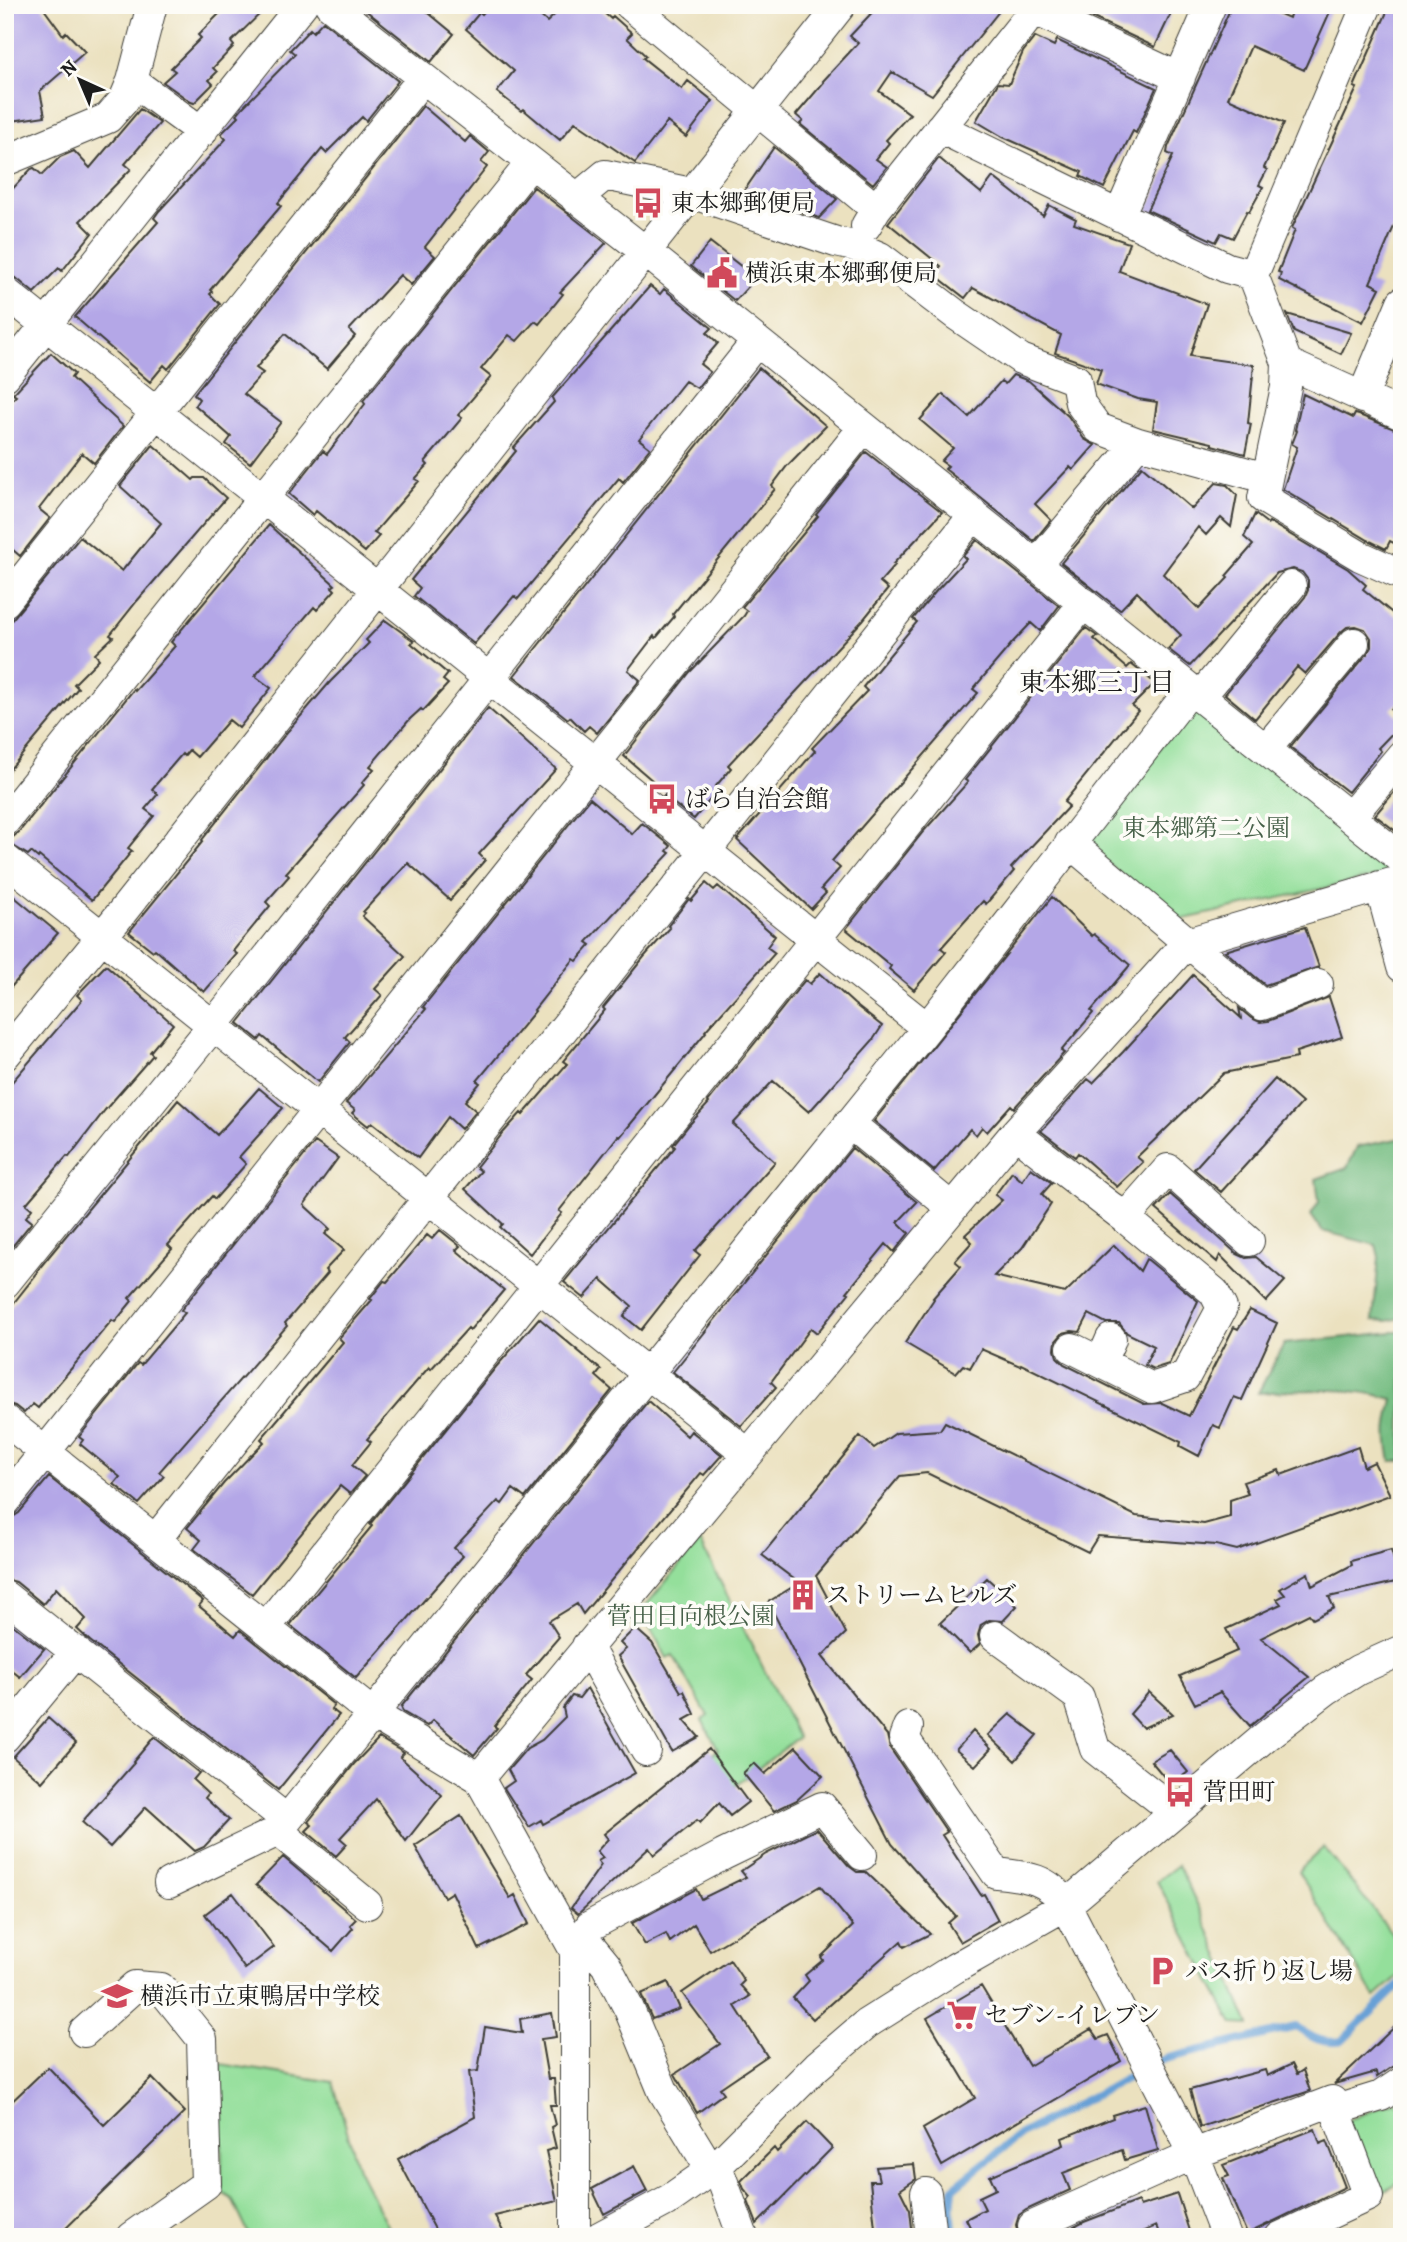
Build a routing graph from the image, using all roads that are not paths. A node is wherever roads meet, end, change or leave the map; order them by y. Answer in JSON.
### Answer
{"nodes":[{"id":1,"x":152,"y":5,"type":"edge"},
{"id":2,"x":302,"y":5,"type":"edge"},
{"id":3,"x":330,"y":5,"type":"edge"},
{"id":4,"x":841,"y":5,"type":"edge"},
{"id":5,"x":1211,"y":5,"type":"edge"},
{"id":6,"x":1367,"y":5,"type":"edge"},
{"id":7,"x":1036,"y":7,"type":"edge"},
{"id":8,"x":638,"y":8,"type":"edge"},
{"id":9,"x":423,"y":78,"type":"junction"},
{"id":10,"x":1180,"y":78,"type":"junction"},
{"id":11,"x":132,"y":81,"type":"junction"},
{"id":12,"x":758,"y":110,"type":"junction"},
{"id":13,"x":940,"y":128,"type":"junction"},
{"id":14,"x":202,"y":132,"type":"junction"},
{"id":15,"x":5,"y":161,"type":"edge"},
{"id":16,"x":531,"y":163,"type":"junction"},
{"id":17,"x":691,"y":193,"type":"junction"},
{"id":18,"x":576,"y":199,"type":"junction"},
{"id":19,"x":876,"y":209,"type":"junction"},
{"id":20,"x":1119,"y":216,"type":"junction"},
{"id":21,"x":855,"y":246,"type":"junction"},
{"id":22,"x":646,"y":252,"type":"junction"},
{"id":23,"x":1253,"y":275,"type":"junction"},
{"id":24,"x":5,"y":292,"type":"edge"},
{"id":25,"x":1402,"y":302,"type":"edge"},
{"id":26,"x":46,"y":325,"type":"junction"},
{"id":27,"x":757,"y":341,"type":"junction"},
{"id":28,"x":1287,"y":363,"type":"junction"},
{"id":29,"x":5,"y":376,"type":"edge"},
{"id":30,"x":1362,"y":398,"type":"junction"},
{"id":31,"x":156,"y":412,"type":"junction"},
{"id":32,"x":1402,"y":415,"type":"edge"},
{"id":33,"x":864,"y":427,"type":"junction"},
{"id":34,"x":1138,"y":443,"type":"junction"},
{"id":35,"x":1266,"y":478,"type":"junction"},
{"id":36,"x":264,"y":498,"type":"junction"},
{"id":37,"x":974,"y":515,"type":"junction"},
{"id":38,"x":1035,"y":565,"type":"junction"},
{"id":39,"x":1402,"y":575,"type":"edge"},
{"id":40,"x":1291,"y":586,"type":"dead end"},
{"id":41,"x":377,"y":590,"type":"junction"},
{"id":42,"x":5,"y":602,"type":"edge"},
{"id":43,"x":1084,"y":603,"type":"junction"},
{"id":44,"x":1354,"y":643,"type":"dead end"},
{"id":45,"x":488,"y":678,"type":"junction"},
{"id":46,"x":1195,"y":693,"type":"junction"},
{"id":47,"x":1266,"y":749,"type":"junction"},
{"id":48,"x":1402,"y":755,"type":"edge"},
{"id":49,"x":596,"y":764,"type":"junction"},
{"id":50,"x":1350,"y":817,"type":"junction"},
{"id":51,"x":5,"y":821,"type":"edge"},
{"id":52,"x":1070,"y":843,"type":"junction"},
{"id":53,"x":706,"y":851,"type":"junction"},
{"id":54,"x":5,"y":859,"type":"edge"},
{"id":55,"x":1402,"y":859,"type":"edge"},
{"id":56,"x":1391,"y":883,"type":"edge"},
{"id":57,"x":102,"y":936,"type":"junction"},
{"id":58,"x":817,"y":940,"type":"junction"},
{"id":59,"x":1187,"y":943,"type":"junction"},
{"id":60,"x":1402,"y":967,"type":"edge"},
{"id":61,"x":1318,"y":984,"type":"dead end"},
{"id":62,"x":212,"y":1026,"type":"junction"},
{"id":63,"x":927,"y":1028,"type":"junction"},
{"id":64,"x":5,"y":1055,"type":"edge"},
{"id":65,"x":318,"y":1109,"type":"junction"},
{"id":66,"x":849,"y":1123,"type":"junction"},
{"id":67,"x":1015,"y":1133,"type":"junction"},
{"id":68,"x":430,"y":1198,"type":"junction"},
{"id":69,"x":952,"y":1208,"type":"junction"},
{"id":70,"x":1125,"y":1218,"type":"junction"},
{"id":71,"x":1249,"y":1241,"type":"dead end"},
{"id":72,"x":5,"y":1283,"type":"edge"},
{"id":73,"x":539,"y":1285,"type":"junction"},
{"id":74,"x":1072,"y":1348,"type":"dead end"},
{"id":75,"x":648,"y":1373,"type":"junction"},
{"id":76,"x":5,"y":1420,"type":"edge"},
{"id":77,"x":45,"y":1452,"type":"junction"},
{"id":78,"x":747,"y":1453,"type":"junction"},
{"id":79,"x":5,"y":1502,"type":"edge"},
{"id":80,"x":156,"y":1539,"type":"junction"},
{"id":81,"x":5,"y":1595,"type":"edge"},
{"id":82,"x":266,"y":1627,"type":"junction"},
{"id":83,"x":995,"y":1636,"type":"dead end"},
{"id":84,"x":587,"y":1646,"type":"junction"},
{"id":85,"x":1402,"y":1650,"type":"edge"},
{"id":86,"x":76,"y":1651,"type":"junction"},
{"id":87,"x":373,"y":1714,"type":"junction"},
{"id":88,"x":908,"y":1727,"type":"dead end"},
{"id":89,"x":5,"y":1737,"type":"edge"},
{"id":90,"x":646,"y":1751,"type":"dead end"},
{"id":91,"x":479,"y":1778,"type":"junction"},
{"id":92,"x":1175,"y":1812,"type":"junction"},
{"id":93,"x":283,"y":1826,"type":"junction"},
{"id":94,"x":863,"y":1855,"type":"dead end"},
{"id":95,"x":169,"y":1883,"type":"dead end"},
{"id":96,"x":367,"y":1904,"type":"dead end"},
{"id":97,"x":1066,"y":1905,"type":"junction"},
{"id":98,"x":579,"y":1944,"type":"junction"},
{"id":99,"x":83,"y":2032,"type":"dead end"},
{"id":100,"x":1402,"y":2082,"type":"edge"},
{"id":101,"x":1336,"y":2110,"type":"junction"},
{"id":102,"x":1194,"y":2154,"type":"junction"},
{"id":103,"x":714,"y":2168,"type":"junction"},
{"id":104,"x":926,"y":2193,"type":"dead end"},
{"id":105,"x":1328,"y":2226,"type":"edge"},
{"id":106,"x":131,"y":2237,"type":"edge"},
{"id":107,"x":575,"y":2237,"type":"edge"},
{"id":108,"x":599,"y":2237,"type":"edge"},
{"id":109,"x":743,"y":2237,"type":"edge"},
{"id":110,"x":931,"y":2237,"type":"edge"},
{"id":111,"x":1038,"y":2237,"type":"edge"},
{"id":112,"x":1226,"y":2237,"type":"edge"},
{"id":113,"x":1280,"y":2237,"type":"edge"}],
"edges":[{"from":1,"to":11,"type":"street"},
{"from":2,"to":14,"type":"street"},
{"from":3,"to":9,"type":"street"},
{"from":4,"to":12,"type":"street"},
{"from":5,"to":10,"type":"street"},
{"from":6,"to":23,"type":"street"},
{"from":7,"to":10,"type":"street"},
{"from":7,"to":13,"type":"street"},
{"from":8,"to":12,"type":"street"},
{"from":9,"to":16,"type":"street"},
{"from":9,"to":31,"type":"street"},
{"from":10,"to":20,"type":"street"},
{"from":11,"to":14,"type":"street"},
{"from":11,"to":15,"type":"street"},
{"from":12,"to":17,"type":"street"},
{"from":12,"to":19,"type":"street"},
{"from":13,"to":19,"type":"street"},
{"from":13,"to":20,"type":"street"},
{"from":14,"to":26,"type":"street"},
{"from":16,"to":18,"type":"street"},
{"from":16,"to":36,"type":"street"},
{"from":17,"to":18,"type":"street"},
{"from":17,"to":21,"type":"street"},
{"from":17,"to":22,"type":"street"},
{"from":18,"to":22,"type":"street"},
{"from":19,"to":21,"type":"street"},
{"from":20,"to":23,"type":"street"},
{"from":21,"to":34,"type":"street"},
{"from":22,"to":27,"type":"street"},
{"from":22,"to":41,"type":"street"},
{"from":23,"to":28,"type":"street"},
{"from":24,"to":26,"type":"street"},
{"from":25,"to":30,"type":"street"},
{"from":26,"to":29,"type":"street"},
{"from":26,"to":31,"type":"street"},
{"from":27,"to":33,"type":"street"},
{"from":27,"to":45,"type":"street"},
{"from":28,"to":30,"type":"street"},
{"from":28,"to":35,"type":"street"},
{"from":30,"to":32,"type":"street"},
{"from":31,"to":36,"type":"street"},
{"from":31,"to":42,"type":"street"},
{"from":33,"to":37,"type":"street"},
{"from":33,"to":49,"type":"street"},
{"from":34,"to":35,"type":"street"},
{"from":34,"to":38,"type":"street"},
{"from":35,"to":39,"type":"street"},
{"from":36,"to":41,"type":"street"},
{"from":36,"to":51,"type":"street"},
{"from":37,"to":38,"type":"street"},
{"from":37,"to":53,"type":"street"},
{"from":38,"to":43,"type":"street"},
{"from":40,"to":46,"type":"street"},
{"from":41,"to":45,"type":"street"},
{"from":41,"to":57,"type":"street"},
{"from":43,"to":46,"type":"street"},
{"from":43,"to":58,"type":"street"},
{"from":44,"to":47,"type":"street"},
{"from":45,"to":49,"type":"street"},
{"from":45,"to":62,"type":"street"},
{"from":46,"to":47,"type":"street"},
{"from":46,"to":52,"type":"street"},
{"from":47,"to":50,"type":"street"},
{"from":48,"to":50,"type":"street"},
{"from":49,"to":53,"type":"street"},
{"from":49,"to":65,"type":"street"},
{"from":50,"to":55,"type":"street"},
{"from":52,"to":59,"type":"street"},
{"from":52,"to":63,"type":"street"},
{"from":53,"to":58,"type":"street"},
{"from":53,"to":68,"type":"street"},
{"from":54,"to":57,"type":"street"},
{"from":56,"to":59,"type":"street"},
{"from":56,"to":60,"type":"street"},
{"from":57,"to":62,"type":"street"},
{"from":57,"to":64,"type":"street"},
{"from":58,"to":63,"type":"street"},
{"from":58,"to":73,"type":"street"},
{"from":59,"to":61,"type":"street"},
{"from":59,"to":67,"type":"street"},
{"from":62,"to":65,"type":"street"},
{"from":62,"to":72,"type":"street"},
{"from":63,"to":66,"type":"street"},
{"from":65,"to":68,"type":"street"},
{"from":65,"to":77,"type":"street"},
{"from":66,"to":69,"type":"street"},
{"from":66,"to":75,"type":"street"},
{"from":67,"to":69,"type":"street"},
{"from":67,"to":70,"type":"street"},
{"from":68,"to":73,"type":"street"},
{"from":68,"to":80,"type":"street"},
{"from":69,"to":78,"type":"street"},
{"from":70,"to":71,"type":"street"},
{"from":70,"to":74,"type":"street"},
{"from":73,"to":75,"type":"street"},
{"from":73,"to":82,"type":"street"},
{"from":75,"to":78,"type":"street"},
{"from":75,"to":87,"type":"street"},
{"from":76,"to":77,"type":"street"},
{"from":77,"to":79,"type":"street"},
{"from":77,"to":80,"type":"street"},
{"from":78,"to":84,"type":"street"},
{"from":80,"to":82,"type":"street"},
{"from":81,"to":86,"type":"street"},
{"from":82,"to":87,"type":"street"},
{"from":83,"to":92,"type":"street"},
{"from":84,"to":90,"type":"street"},
{"from":84,"to":91,"type":"street"},
{"from":85,"to":92,"type":"street"},
{"from":86,"to":89,"type":"street"},
{"from":86,"to":93,"type":"street"},
{"from":87,"to":91,"type":"street"},
{"from":87,"to":93,"type":"street"},
{"from":88,"to":97,"type":"street"},
{"from":91,"to":98,"type":"street"},
{"from":92,"to":97,"type":"street"},
{"from":93,"to":95,"type":"street"},
{"from":93,"to":96,"type":"street"},
{"from":94,"to":98,"type":"street"},
{"from":97,"to":102,"type":"street"},
{"from":97,"to":103,"type":"street"},
{"from":98,"to":103,"type":"street"},
{"from":98,"to":107,"type":"street"},
{"from":99,"to":106,"type":"street"},
{"from":100,"to":101,"type":"street"},
{"from":101,"to":102,"type":"street"},
{"from":101,"to":105,"type":"street"},
{"from":102,"to":111,"type":"street"},
{"from":102,"to":112,"type":"street"},
{"from":103,"to":108,"type":"street"},
{"from":103,"to":109,"type":"street"},
{"from":104,"to":110,"type":"street"},
{"from":105,"to":113,"type":"street"}]}
